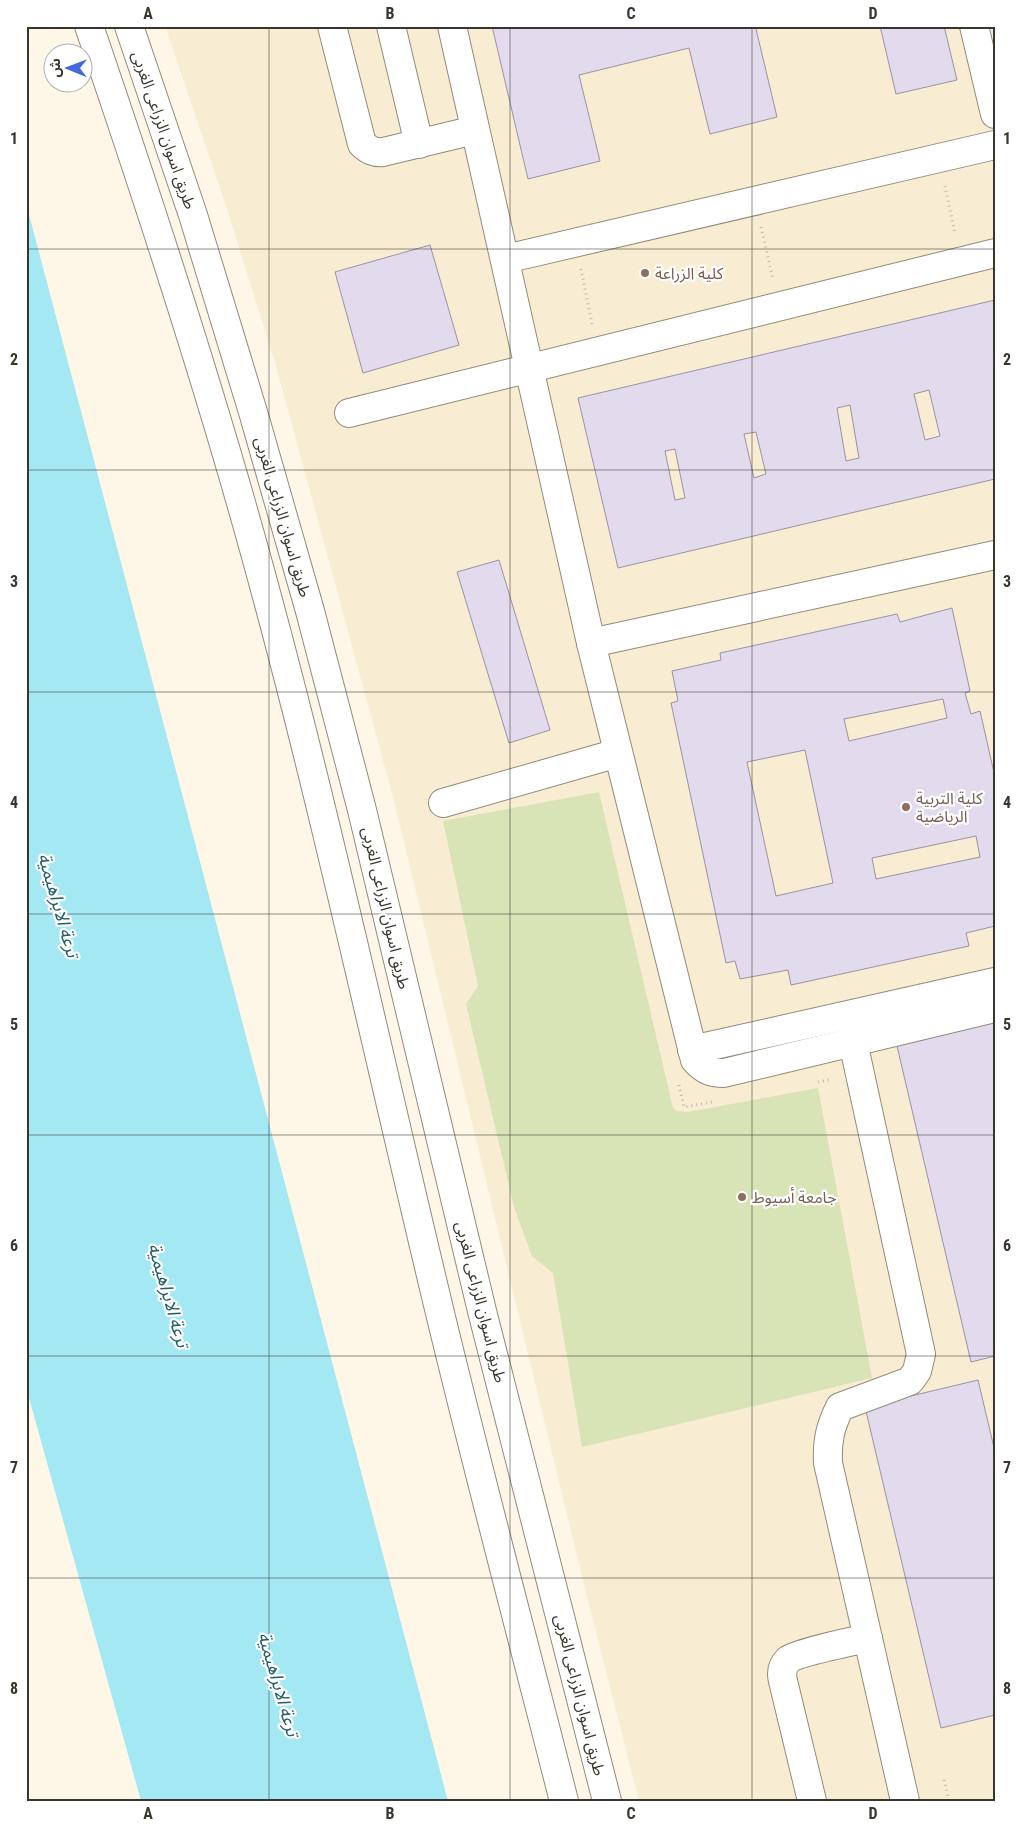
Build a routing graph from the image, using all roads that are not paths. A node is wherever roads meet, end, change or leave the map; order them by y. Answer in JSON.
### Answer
{"nodes":[{"id":1,"x":90,"y":26,"type":"edge"},
{"id":2,"x":128,"y":26,"type":"edge"},
{"id":3,"x":332,"y":26,"type":"edge"},
{"id":4,"x":391,"y":26,"type":"edge"},
{"id":5,"x":452,"y":26,"type":"edge"},
{"id":6,"x":974,"y":26,"type":"edge"},
{"id":7,"x":995,"y":114,"type":"edge"},
{"id":8,"x":475,"y":130,"type":"junction"},
{"id":9,"x":419,"y":144,"type":"junction"},
{"id":10,"x":995,"y":145,"type":"edge"},
{"id":11,"x":995,"y":253,"type":"edge"},
{"id":12,"x":505,"y":259,"type":"junction"},
{"id":13,"x":529,"y":369,"type":"junction"},
{"id":14,"x":349,"y":413,"type":"dead end"},
{"id":15,"x":994,"y":557,"type":"edge"},
{"id":16,"x":591,"y":643,"type":"junction"},
{"id":17,"x":618,"y":752,"type":"junction"},
{"id":18,"x":443,"y":803,"type":"dead end"},
{"id":19,"x":995,"y":982,"type":"edge"},
{"id":20,"x":995,"y":1008,"type":"edge"},
{"id":21,"x":853,"y":1042,"type":"junction"},
{"id":22,"x":692,"y":1050,"type":"junction"},
{"id":23,"x":868,"y":1638,"type":"junction"},
{"id":24,"x":564,"y":1801,"type":"edge"},
{"id":25,"x":606,"y":1801,"type":"edge"},
{"id":26,"x":812,"y":1801,"type":"edge"},
{"id":27,"x":905,"y":1801,"type":"edge"}],
"edges":[{"from":1,"to":24,"type":"main road"},
{"from":2,"to":25,"type":"main road","name":"طريق اسوان الزراعى الغربى"},
{"from":3,"to":9,"type":"main road"},
{"from":4,"to":9,"type":"main road"},
{"from":5,"to":8,"type":"main road"},
{"from":6,"to":7,"type":"main road"},
{"from":8,"to":9,"type":"main road"},
{"from":8,"to":12,"type":"main road"},
{"from":10,"to":12,"type":"main road"},
{"from":11,"to":13,"type":"main road"},
{"from":12,"to":13,"type":"main road"},
{"from":13,"to":14,"type":"main road"},
{"from":13,"to":16,"type":"main road"},
{"from":15,"to":16,"type":"main road"},
{"from":16,"to":17,"type":"main road"},
{"from":17,"to":18,"type":"main road"},
{"from":17,"to":22,"type":"main road"},
{"from":19,"to":22,"type":"main road"},
{"from":20,"to":21,"type":"main road"},
{"from":21,"to":22,"type":"main road"},
{"from":21,"to":23,"type":"main road"},
{"from":23,"to":26,"type":"main road"},
{"from":23,"to":27,"type":"main road"}]}
